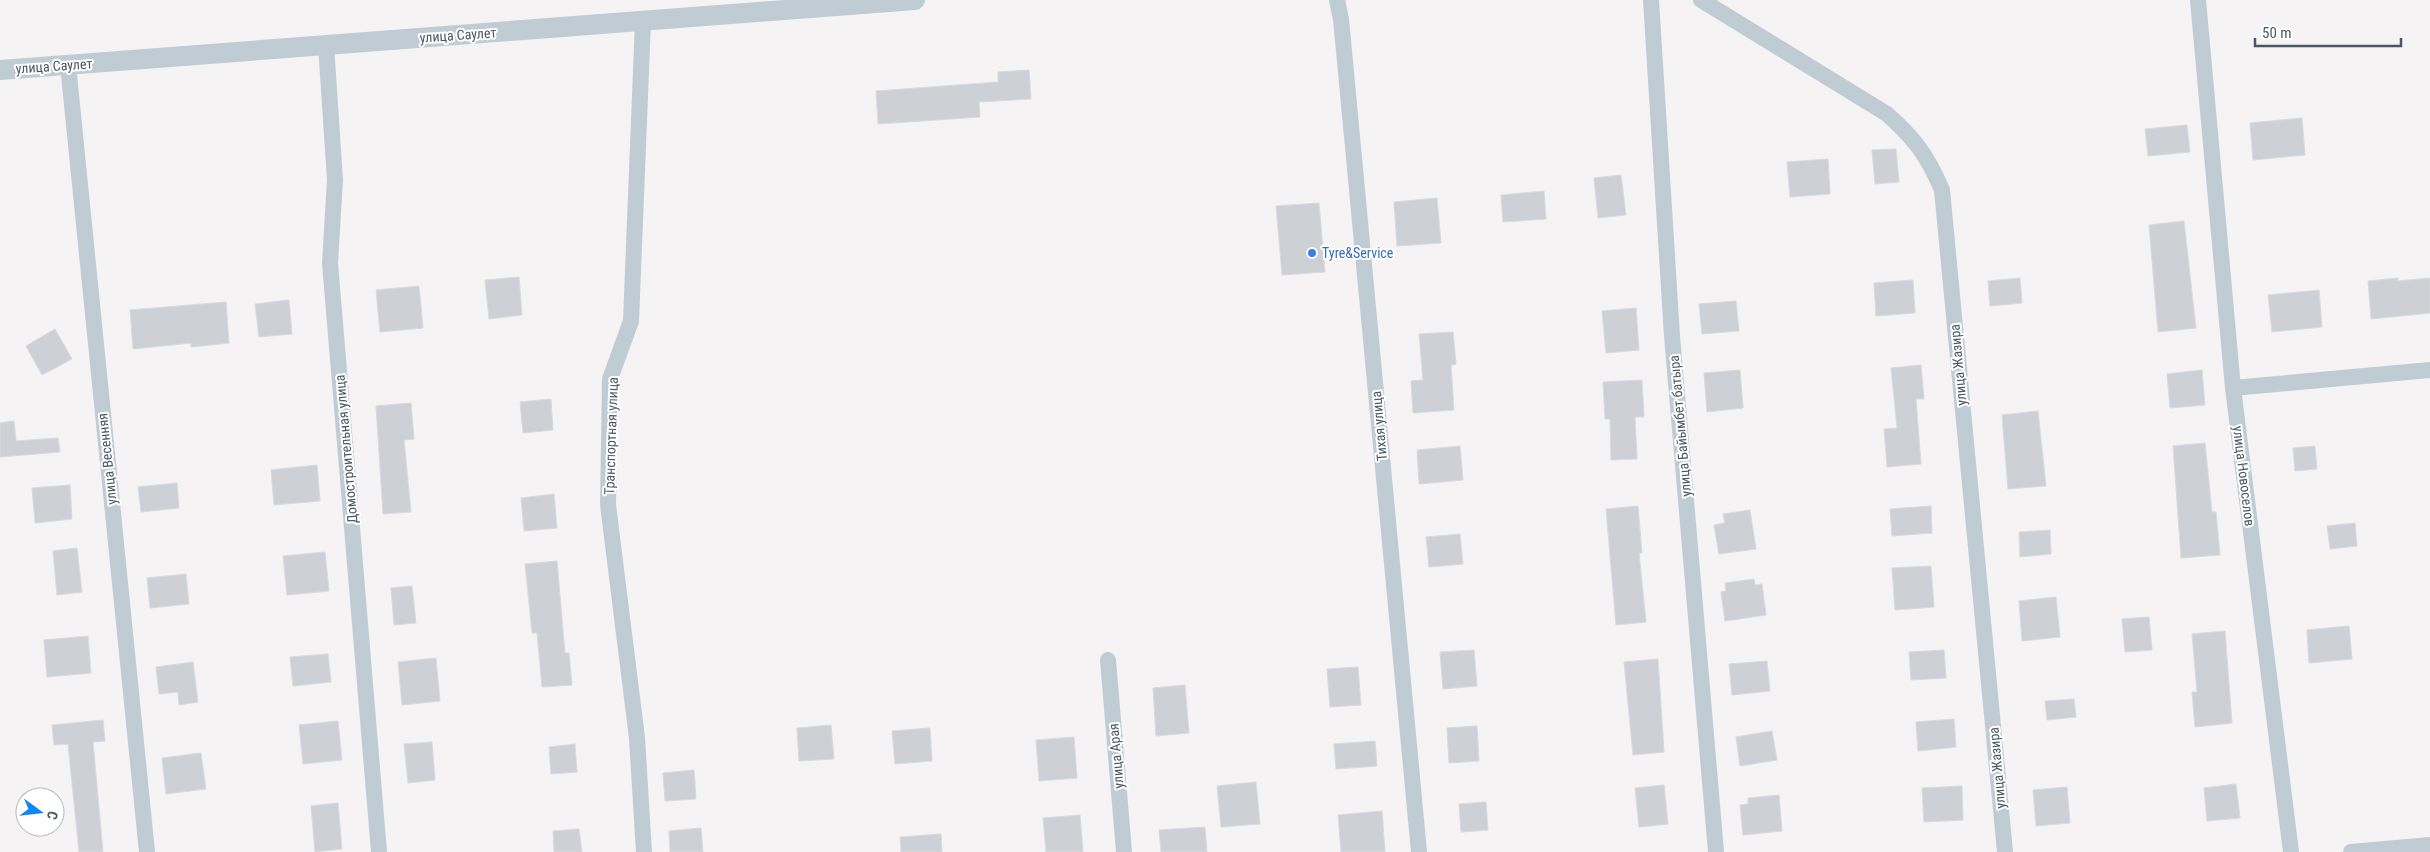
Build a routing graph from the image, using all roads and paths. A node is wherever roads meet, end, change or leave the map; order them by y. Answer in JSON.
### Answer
{"nodes":[{"id":1,"x":915,"y":0,"type":"edge"},
{"id":2,"x":1336,"y":0,"type":"edge"},
{"id":3,"x":1651,"y":0,"type":"edge"},
{"id":4,"x":1701,"y":0,"type":"edge"},
{"id":5,"x":2198,"y":0,"type":"edge"},
{"id":6,"x":643,"y":21,"type":"junction"},
{"id":7,"x":326,"y":46,"type":"junction"},
{"id":8,"x":68,"y":65,"type":"junction"},
{"id":9,"x":0,"y":70,"type":"edge"},
{"id":10,"x":2430,"y":370,"type":"edge"},
{"id":11,"x":2233,"y":388,"type":"junction"},
{"id":12,"x":1108,"y":660,"type":"dead end"},
{"id":13,"x":2430,"y":845,"type":"edge"},
{"id":14,"x":147,"y":852,"type":"edge"},
{"id":15,"x":379,"y":852,"type":"edge"},
{"id":16,"x":644,"y":852,"type":"edge"},
{"id":17,"x":1124,"y":852,"type":"edge"},
{"id":18,"x":1419,"y":852,"type":"edge"},
{"id":19,"x":1716,"y":852,"type":"edge"},
{"id":20,"x":2005,"y":852,"type":"edge"},
{"id":21,"x":2291,"y":852,"type":"edge"},
{"id":22,"x":2351,"y":852,"type":"edge"}],
"edges":[{"from":1,"to":6,"type":"street","name":"улица Саулет"},
{"from":2,"to":18,"type":"street","name":"Тихая улица"},
{"from":3,"to":19,"type":"street","name":"улица Байымбет батыра"},
{"from":4,"to":20,"type":"street","name":"улица Жазира"},
{"from":5,"to":11,"type":"street","name":"улица Новоселов"},
{"from":6,"to":7,"type":"street","name":"улица Саулет"},
{"from":6,"to":16,"type":"street","name":"Транспортная улица"},
{"from":7,"to":8,"type":"street","name":"улица Саулет"},
{"from":7,"to":15,"type":"street","name":"Домостроительная улица"},
{"from":8,"to":9,"type":"street","name":"улица Саулет"},
{"from":8,"to":14,"type":"street","name":"улица Весенняя"},
{"from":10,"to":11,"type":"street"},
{"from":11,"to":21,"type":"street","name":"улица Новоселов"},
{"from":12,"to":17,"type":"street","name":"улица Арая"},
{"from":13,"to":22,"type":"street"}]}
